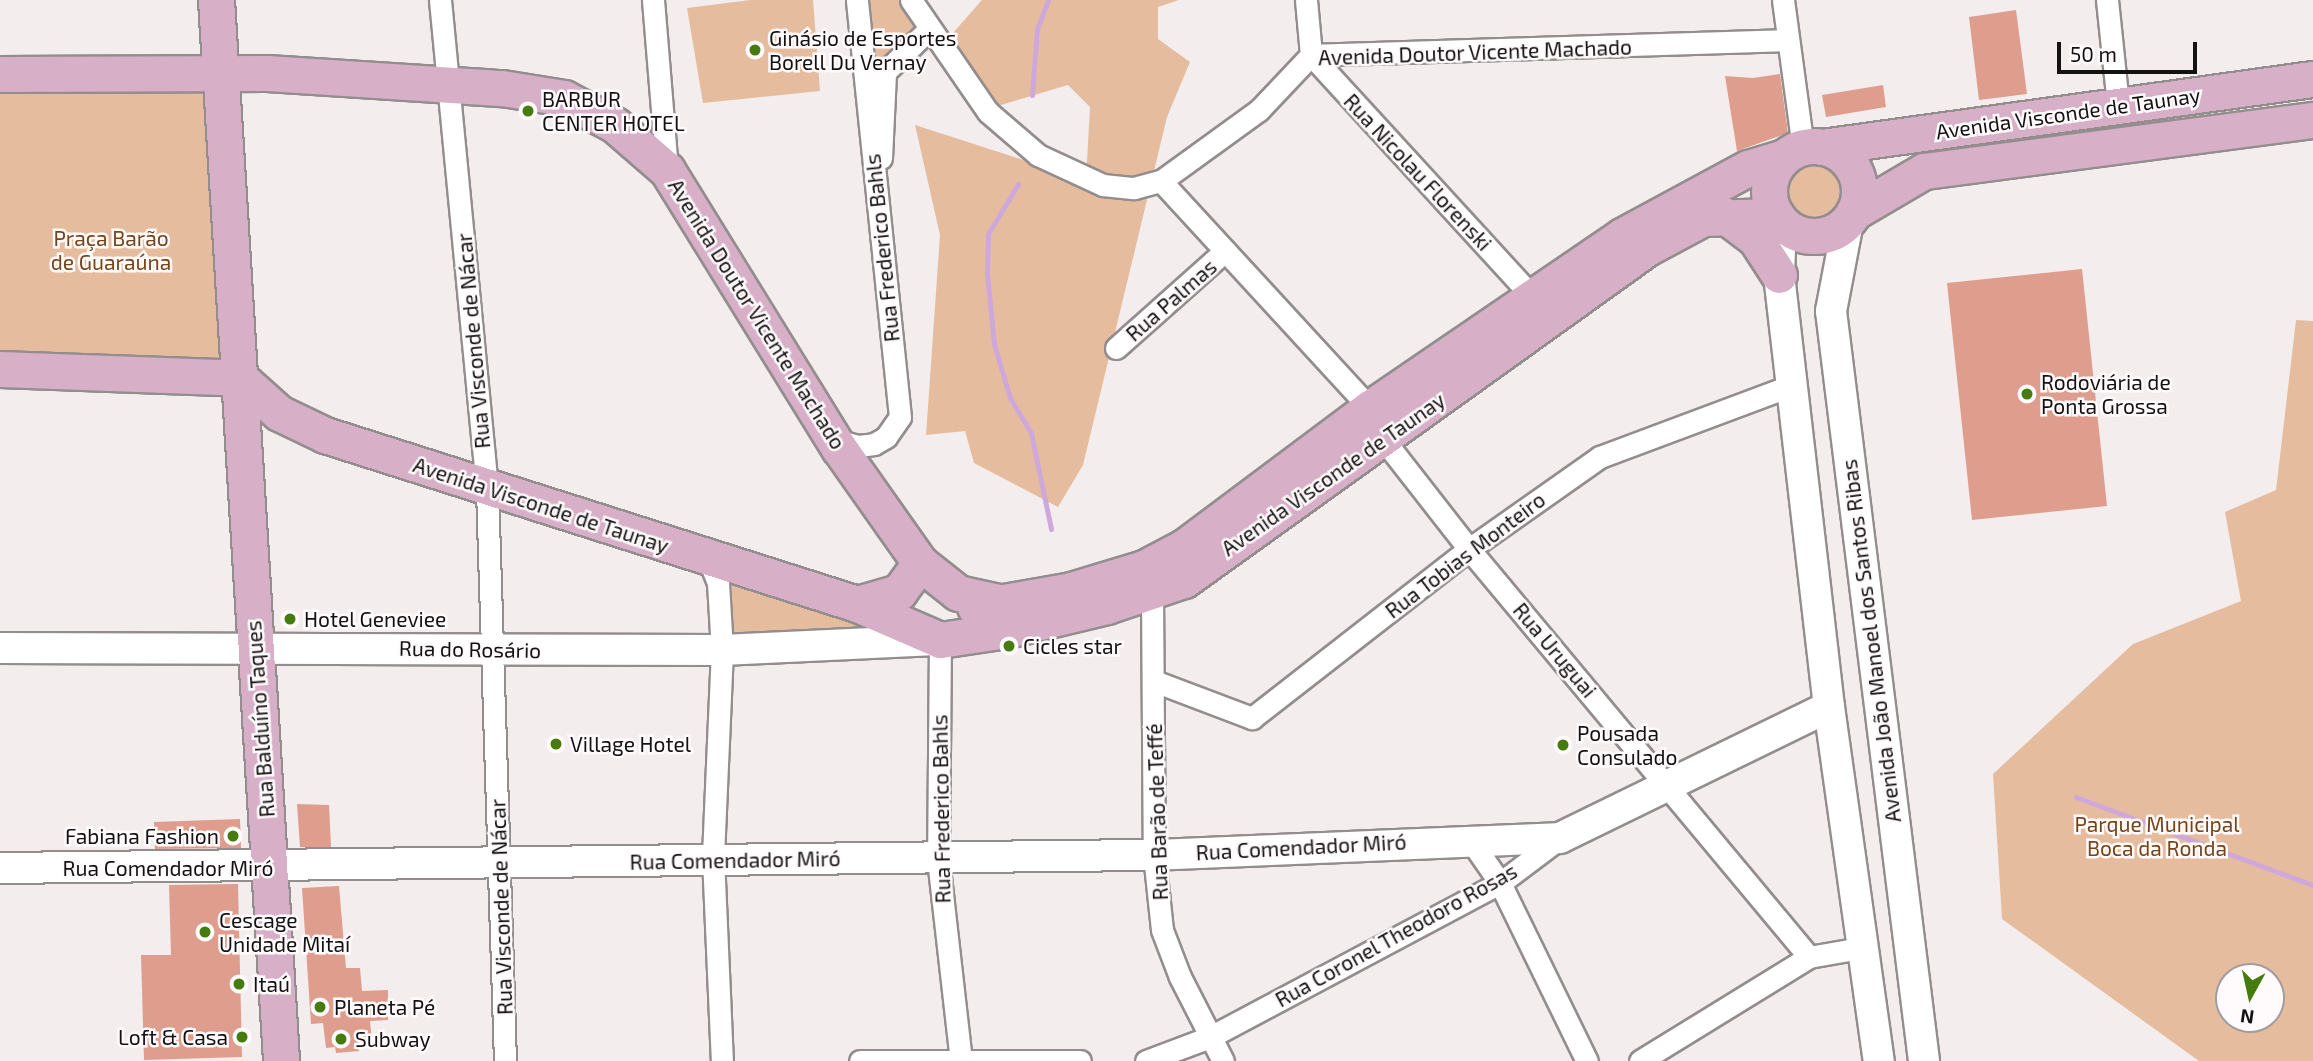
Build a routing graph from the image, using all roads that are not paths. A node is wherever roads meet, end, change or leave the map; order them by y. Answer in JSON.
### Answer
{"nodes":[{"id":1,"x":216,"y":0,"type":"edge"},
{"id":2,"x":440,"y":0,"type":"edge"},
{"id":3,"x":653,"y":0,"type":"edge"},
{"id":4,"x":857,"y":0,"type":"edge"},
{"id":5,"x":911,"y":0,"type":"edge"},
{"id":6,"x":1306,"y":0,"type":"edge"},
{"id":7,"x":1783,"y":0,"type":"edge"},
{"id":8,"x":2107,"y":0,"type":"edge"},
{"id":9,"x":929,"y":29,"type":"junction"},
{"id":10,"x":1788,"y":40,"type":"junction"},
{"id":11,"x":1311,"y":55,"type":"junction"},
{"id":12,"x":221,"y":73,"type":"junction"},
{"id":13,"x":0,"y":74,"type":"edge"},
{"id":14,"x":2313,"y":79,"type":"edge"},
{"id":15,"x":449,"y":84,"type":"junction"},
{"id":16,"x":2118,"y":105,"type":"junction"},
{"id":17,"x":2313,"y":120,"type":"edge"},
{"id":18,"x":1803,"y":151,"type":"junction"},
{"id":19,"x":667,"y":170,"type":"junction"},
{"id":20,"x":1161,"y":181,"type":"junction"},
{"id":21,"x":876,"y":206,"type":"junction"},
{"id":22,"x":1724,"y":215,"type":"junction"},
{"id":23,"x":1851,"y":217,"type":"junction"},
{"id":24,"x":1779,"y":218,"type":"junction"},
{"id":25,"x":1226,"y":251,"type":"junction"},
{"id":26,"x":1779,"y":275,"type":"junction"},
{"id":27,"x":1534,"y":298,"type":"junction"},
{"id":28,"x":1116,"y":348,"type":"dead end"},
{"id":29,"x":0,"y":369,"type":"edge"},
{"id":30,"x":240,"y":377,"type":"junction"},
{"id":31,"x":1793,"y":385,"type":"junction"},
{"id":32,"x":1376,"y":424,"type":"junction"},
{"id":33,"x":834,"y":439,"type":"junction"},
{"id":34,"x":487,"y":489,"type":"junction"},
{"id":35,"x":1469,"y":550,"type":"junction"},
{"id":36,"x":708,"y":558,"type":"junction"},
{"id":37,"x":920,"y":563,"type":"junction"},
{"id":38,"x":1152,"y":591,"type":"junction"},
{"id":39,"x":999,"y":602,"type":"junction"},
{"id":40,"x":857,"y":604,"type":"junction"},
{"id":41,"x":940,"y":640,"type":"junction"},
{"id":42,"x":256,"y":645,"type":"junction"},
{"id":43,"x":0,"y":648,"type":"edge"},
{"id":44,"x":722,"y":650,"type":"junction"},
{"id":45,"x":491,"y":651,"type":"junction"},
{"id":46,"x":1154,"y":681,"type":"junction"},
{"id":47,"x":1829,"y":707,"type":"junction"},
{"id":48,"x":1668,"y":784,"type":"junction"},
{"id":49,"x":1469,"y":838,"type":"junction"},
{"id":50,"x":1560,"y":838,"type":"junction"},
{"id":51,"x":1154,"y":855,"type":"junction"},
{"id":52,"x":713,"y":858,"type":"junction"},
{"id":53,"x":938,"y":859,"type":"junction"},
{"id":54,"x":501,"y":865,"type":"junction"},
{"id":55,"x":0,"y":868,"type":"edge"},
{"id":56,"x":270,"y":868,"type":"junction"},
{"id":57,"x":1500,"y":883,"type":"junction"},
{"id":58,"x":1908,"y":942,"type":"junction"},
{"id":59,"x":1860,"y":948,"type":"junction"},
{"id":60,"x":1810,"y":957,"type":"junction"},
{"id":61,"x":1210,"y":1037,"type":"junction"},
{"id":62,"x":961,"y":1060,"type":"edge"},
{"id":63,"x":281,"y":1061,"type":"edge"},
{"id":64,"x":505,"y":1061,"type":"edge"},
{"id":65,"x":722,"y":1061,"type":"edge"},
{"id":66,"x":860,"y":1061,"type":"edge"},
{"id":67,"x":1080,"y":1061,"type":"edge"},
{"id":68,"x":1146,"y":1061,"type":"edge"},
{"id":69,"x":1223,"y":1061,"type":"edge"},
{"id":70,"x":1587,"y":1061,"type":"edge"},
{"id":71,"x":1640,"y":1061,"type":"edge"},
{"id":72,"x":1879,"y":1061,"type":"edge"},
{"id":73,"x":1924,"y":1061,"type":"edge"}],
"edges":[{"from":1,"to":12,"type":"main road"},
{"from":2,"to":15,"type":"street","name":"Rua Visconde de Nácar"},
{"from":3,"to":19,"type":"street"},
{"from":4,"to":21,"type":"street","name":"Rua Frederico Bahls"},
{"from":5,"to":9,"type":"street","name":"Avenida Doutor Vicente Machado"},
{"from":6,"to":11,"type":"street"},
{"from":7,"to":10,"type":"street"},
{"from":8,"to":16,"type":"street"},
{"from":9,"to":20,"type":"street","name":"Avenida Doutor Vicente Machado"},
{"from":9,"to":21,"type":"street"},
{"from":10,"to":11,"type":"street","name":"Avenida Doutor Vicente Machado"},
{"from":10,"to":18,"type":"street"},
{"from":11,"to":20,"type":"street","name":"Avenida Doutor Vicente Machado"},
{"from":11,"to":27,"type":"street","name":"Rua Nicolau Florenski"},
{"from":12,"to":13,"type":"main road"},
{"from":12,"to":15,"type":"main road","name":"Avenida Doutor Vicente Machado"},
{"from":12,"to":30,"type":"main road"},
{"from":14,"to":16,"type":"main road","name":"Avenida Visconde de Taunay"},
{"from":15,"to":19,"type":"main road","name":"Avenida Doutor Vicente Machado"},
{"from":15,"to":34,"type":"street","name":"Rua Visconde de Nácar"},
{"from":16,"to":18,"type":"main road","name":"Avenida Visconde de Taunay"},
{"from":17,"to":23,"type":"main road","name":"Avenida Visconde de Taunay"},
{"from":18,"to":23,"type":"main road"},
{"from":18,"to":24,"type":"main road"},
{"from":18,"to":27,"type":"main road","name":"Avenida Visconde de Taunay"},
{"from":19,"to":33,"type":"main road","name":"Avenida Doutor Vicente Machado"},
{"from":20,"to":25,"type":"street","name":"Rua Uruguai"},
{"from":21,"to":33,"type":"street","name":"Rua Frederico Bahls"},
{"from":22,"to":24,"type":"main road","name":"Avenida Visconde de Taunay"},
{"from":22,"to":26,"type":"main road"},
{"from":22,"to":32,"type":"main road","name":"Avenida Visconde de Taunay"},
{"from":23,"to":24,"type":"main road","name":"Avenida Visconde de Taunay"},
{"from":23,"to":58,"type":"main road","name":"Avenida João Manoel dos Santos Ribas"},
{"from":24,"to":26,"type":"main road"},
{"from":25,"to":28,"type":"street","name":"Rua Palmas"},
{"from":25,"to":32,"type":"street","name":"Rua Uruguai"},
{"from":26,"to":31,"type":"main road"},
{"from":27,"to":32,"type":"main road","name":"Avenida Visconde de Taunay"},
{"from":29,"to":30,"type":"main road"},
{"from":30,"to":34,"type":"main road","name":"Avenida Visconde de Taunay"},
{"from":30,"to":42,"type":"main road","name":"Rua Balduíno Taques"},
{"from":31,"to":35,"type":"street","name":"Rua Tobias Monteiro"},
{"from":31,"to":47,"type":"main road"},
{"from":32,"to":35,"type":"street","name":"Rua Uruguai"},
{"from":32,"to":38,"type":"main road","name":"Avenida Visconde de Taunay"},
{"from":32,"to":39,"type":"main road","name":"Avenida Visconde de Taunay"},
{"from":33,"to":37,"type":"main road","name":"Avenida Doutor Vicente Machado"},
{"from":34,"to":36,"type":"main road","name":"Avenida Visconde de Taunay"},
{"from":34,"to":45,"type":"street","name":"Rua Visconde de Nácar"},
{"from":35,"to":46,"type":"street","name":"Rua Tobias Monteiro"},
{"from":35,"to":48,"type":"street","name":"Rua Uruguai"},
{"from":36,"to":40,"type":"main road","name":"Avenida Visconde de Taunay"},
{"from":36,"to":44,"type":"street"},
{"from":37,"to":39,"type":"main road","name":"Avenida Doutor Vicente Machado"},
{"from":37,"to":40,"type":"main road"},
{"from":37,"to":41,"type":"main road"},
{"from":38,"to":41,"type":"main road","name":"Avenida Visconde de Taunay"},
{"from":38,"to":46,"type":"street","name":"Rua Barão de Teffé"},
{"from":39,"to":41,"type":"main road"},
{"from":40,"to":41,"type":"main road","name":"Avenida Visconde de Taunay"},
{"from":41,"to":44,"type":"main road","name":"Rua do Rosário"},
{"from":41,"to":53,"type":"street","name":"Rua Frederico Bahls"},
{"from":42,"to":43,"type":"main road","name":"Rua do Rosário"},
{"from":42,"to":45,"type":"main road","name":"Rua do Rosário"},
{"from":42,"to":56,"type":"main road","name":"Rua Balduíno Taques"},
{"from":44,"to":45,"type":"main road","name":"Rua do Rosário"},
{"from":44,"to":52,"type":"street"},
{"from":45,"to":54,"type":"street","name":"Rua Visconde de Nácar"},
{"from":46,"to":51,"type":"street","name":"Rua Barão de Teffé"},
{"from":47,"to":48,"type":"main road","name":"Rua Coronel Theodoro Rosas"},
{"from":47,"to":59,"type":"main road"},
{"from":48,"to":50,"type":"main road","name":"Rua Coronel Theodoro Rosas"},
{"from":48,"to":60,"type":"street","name":"Rua Uruguai"},
{"from":49,"to":50,"type":"main road","name":"Rua Comendador Miró"},
{"from":49,"to":51,"type":"main road","name":"Rua Comendador Miró"},
{"from":49,"to":57,"type":"street"},
{"from":50,"to":57,"type":"street","name":"Rua Coronel Theodoro Rosas"},
{"from":51,"to":53,"type":"main road","name":"Rua Comendador Miró"},
{"from":51,"to":61,"type":"street","name":"Rua Barão de Teffé"},
{"from":52,"to":53,"type":"main road","name":"Rua Comendador Miró"},
{"from":52,"to":54,"type":"main road","name":"Rua Comendador Miró"},
{"from":52,"to":65,"type":"street"},
{"from":53,"to":62,"type":"street","name":"Rua Frederico Bahls"},
{"from":54,"to":56,"type":"main road","name":"Rua Comendador Miró"},
{"from":54,"to":64,"type":"street","name":"Rua Visconde de Nácar"},
{"from":55,"to":56,"type":"main road","name":"Rua Comendador Miró"},
{"from":56,"to":63,"type":"main road","name":"Rua Balduíno Taques"},
{"from":57,"to":61,"type":"street","name":"Rua Coronel Theodoro Rosas"},
{"from":57,"to":70,"type":"street"},
{"from":58,"to":59,"type":"main road"},
{"from":58,"to":73,"type":"main road","name":"Avenida João Manoel dos Santos Ribas"},
{"from":59,"to":60,"type":"street"},
{"from":59,"to":72,"type":"main road"},
{"from":60,"to":71,"type":"street"},
{"from":61,"to":68,"type":"street","name":"Rua Coronel Theodoro Rosas"},
{"from":61,"to":69,"type":"street","name":"Rua Barão de Teffé"},
{"from":62,"to":66,"type":"street"},
{"from":62,"to":67,"type":"street"}]}
